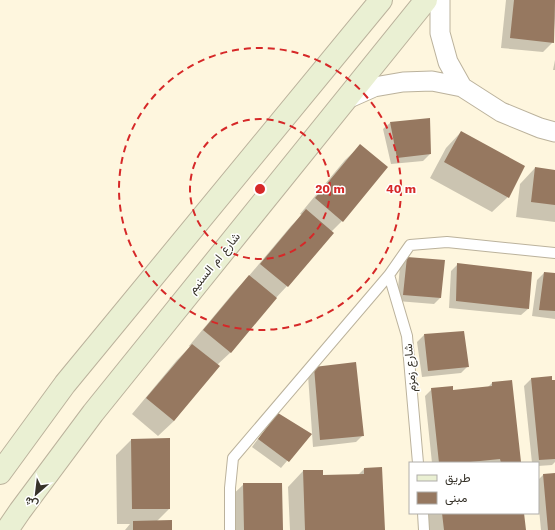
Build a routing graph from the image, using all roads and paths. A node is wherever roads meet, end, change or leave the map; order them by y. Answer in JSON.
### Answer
{"nodes":[{"id":1,"x":381,"y":0,"type":"edge"},
{"id":2,"x":426,"y":0,"type":"edge"},
{"id":3,"x":440,"y":0,"type":"edge"},
{"id":4,"x":462,"y":87,"type":"junction"},
{"id":5,"x":347,"y":99,"type":"junction"},
{"id":6,"x":555,"y":132,"type":"edge"},
{"id":7,"x":555,"y":253,"type":"edge"},
{"id":8,"x":389,"y":275,"type":"junction"},
{"id":9,"x":418,"y":462,"type":"edge"},
{"id":10,"x":0,"y":473,"type":"edge"},
{"id":11,"x":422,"y":514,"type":"edge"},
{"id":12,"x":7,"y":530,"type":"edge"},
{"id":13,"x":230,"y":530,"type":"edge"},
{"id":14,"x":424,"y":530,"type":"edge"}],
"edges":[{"from":1,"to":10,"type":"main road"},
{"from":2,"to":5,"type":"main road","name":"شارع ام السنيم"},
{"from":3,"to":4,"type":"street"},
{"from":4,"to":5,"type":"street"},
{"from":4,"to":6,"type":"street"},
{"from":5,"to":12,"type":"main road","name":"شارع ام السنيم"},
{"from":7,"to":8,"type":"lane"},
{"from":8,"to":9,"type":"lane","name":"شارع زمزم"},
{"from":8,"to":13,"type":"lane"},
{"from":11,"to":14,"type":"lane"}]}
